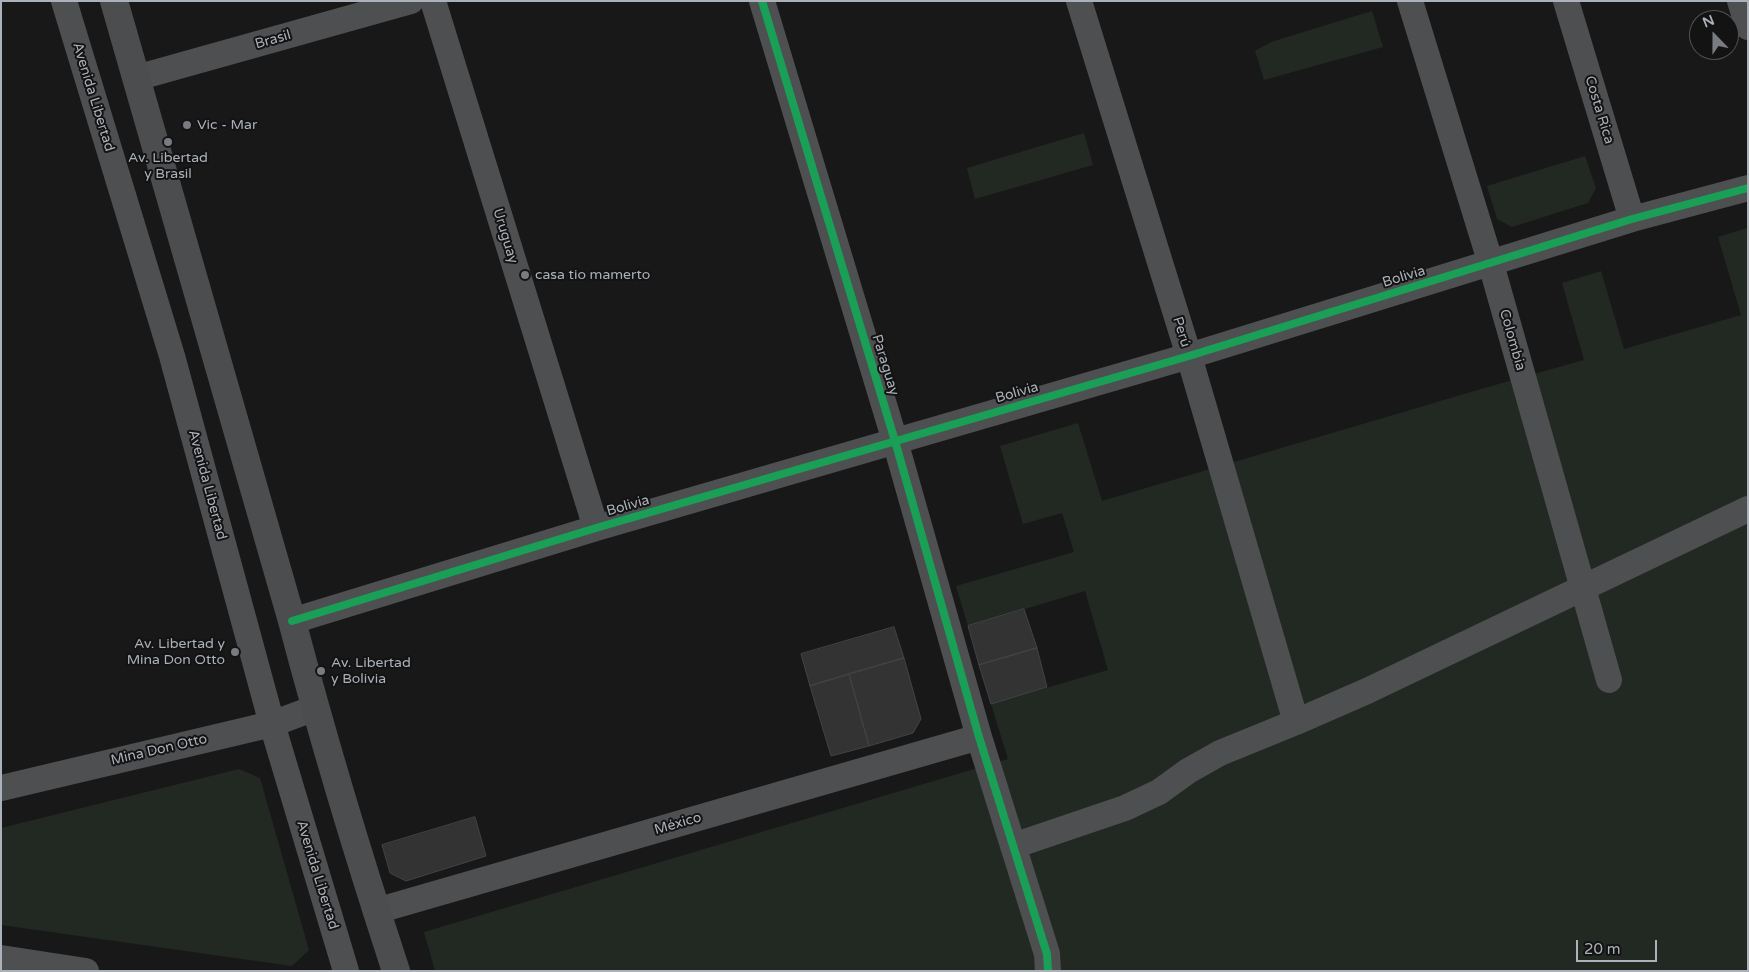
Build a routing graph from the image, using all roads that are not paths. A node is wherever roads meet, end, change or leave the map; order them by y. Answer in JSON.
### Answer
{"nodes":[{"id":1,"x":64,"y":1,"type":"edge"},
{"id":2,"x":114,"y":1,"type":"edge"},
{"id":3,"x":411,"y":1,"type":"edge"},
{"id":4,"x":433,"y":1,"type":"edge"},
{"id":5,"x":762,"y":1,"type":"edge"},
{"id":6,"x":1079,"y":1,"type":"edge"},
{"id":7,"x":1410,"y":1,"type":"edge"},
{"id":8,"x":1566,"y":1,"type":"edge"},
{"id":9,"x":1740,"y":1,"type":"edge"},
{"id":10,"x":1748,"y":27,"type":"edge"},
{"id":11,"x":136,"y":78,"type":"junction"},
{"id":12,"x":1748,"y":188,"type":"edge"},
{"id":13,"x":1632,"y":219,"type":"junction"},
{"id":14,"x":1491,"y":264,"type":"junction"},
{"id":15,"x":1189,"y":356,"type":"junction"},
{"id":16,"x":895,"y":441,"type":"junction"},
{"id":17,"x":1748,"y":509,"type":"edge"},
{"id":18,"x":596,"y":528,"type":"junction"},
{"id":19,"x":1583,"y":588,"type":"junction"},
{"id":20,"x":292,"y":621,"type":"junction"},
{"id":21,"x":1609,"y":680,"type":"dead end"},
{"id":22,"x":315,"y":708,"type":"junction"},
{"id":23,"x":1296,"y":722,"type":"junction"},
{"id":24,"x":272,"y":724,"type":"junction"},
{"id":25,"x":979,"y":736,"type":"junction"},
{"id":26,"x":1,"y":788,"type":"edge"},
{"id":27,"x":1013,"y":846,"type":"junction"},
{"id":28,"x":376,"y":910,"type":"junction"},
{"id":29,"x":1,"y":958,"type":"edge"},
{"id":30,"x":32,"y":967,"type":"edge"},
{"id":31,"x":86,"y":971,"type":"edge"},
{"id":32,"x":346,"y":971,"type":"edge"},
{"id":33,"x":396,"y":971,"type":"edge"},
{"id":34,"x":1048,"y":971,"type":"edge"}],
"edges":[{"from":1,"to":24,"type":"street","name":"Avenida Libertad"},
{"from":2,"to":11,"type":"street"},
{"from":3,"to":11,"type":"street","name":"Brasil"},
{"from":4,"to":18,"type":"street","name":"Uruguay"},
{"from":5,"to":16,"type":"street","name":"Paraguay"},
{"from":6,"to":15,"type":"street","name":"Perú"},
{"from":7,"to":14,"type":"street","name":"Colombia"},
{"from":8,"to":13,"type":"street","name":"Costa Rica"},
{"from":9,"to":10,"type":"street"},
{"from":11,"to":20,"type":"street"},
{"from":12,"to":13,"type":"street","name":"Bolivia"},
{"from":13,"to":14,"type":"street","name":"Bolivia"},
{"from":14,"to":15,"type":"street","name":"Bolivia"},
{"from":14,"to":19,"type":"street","name":"Colombia"},
{"from":15,"to":16,"type":"street","name":"Bolivia"},
{"from":15,"to":23,"type":"street","name":"Perú"},
{"from":16,"to":18,"type":"street","name":"Bolivia"},
{"from":16,"to":25,"type":"street","name":"Paraguay"},
{"from":17,"to":19,"type":"street"},
{"from":18,"to":20,"type":"street","name":"Bolivia"},
{"from":19,"to":21,"type":"street","name":"Colombia"},
{"from":19,"to":23,"type":"street"},
{"from":20,"to":22,"type":"street"},
{"from":22,"to":24,"type":"street","name":"Mina Don Otto"},
{"from":22,"to":28,"type":"street"},
{"from":23,"to":27,"type":"street"},
{"from":24,"to":26,"type":"street","name":"Mina Don Otto"},
{"from":24,"to":32,"type":"street","name":"Avenida Libertad"},
{"from":25,"to":27,"type":"street","name":"Paraguay"},
{"from":25,"to":28,"type":"street","name":"México"},
{"from":27,"to":34,"type":"street","name":"Paraguay"},
{"from":28,"to":33,"type":"street"},
{"from":29,"to":30,"type":"street"},
{"from":30,"to":31,"type":"street"}]}
